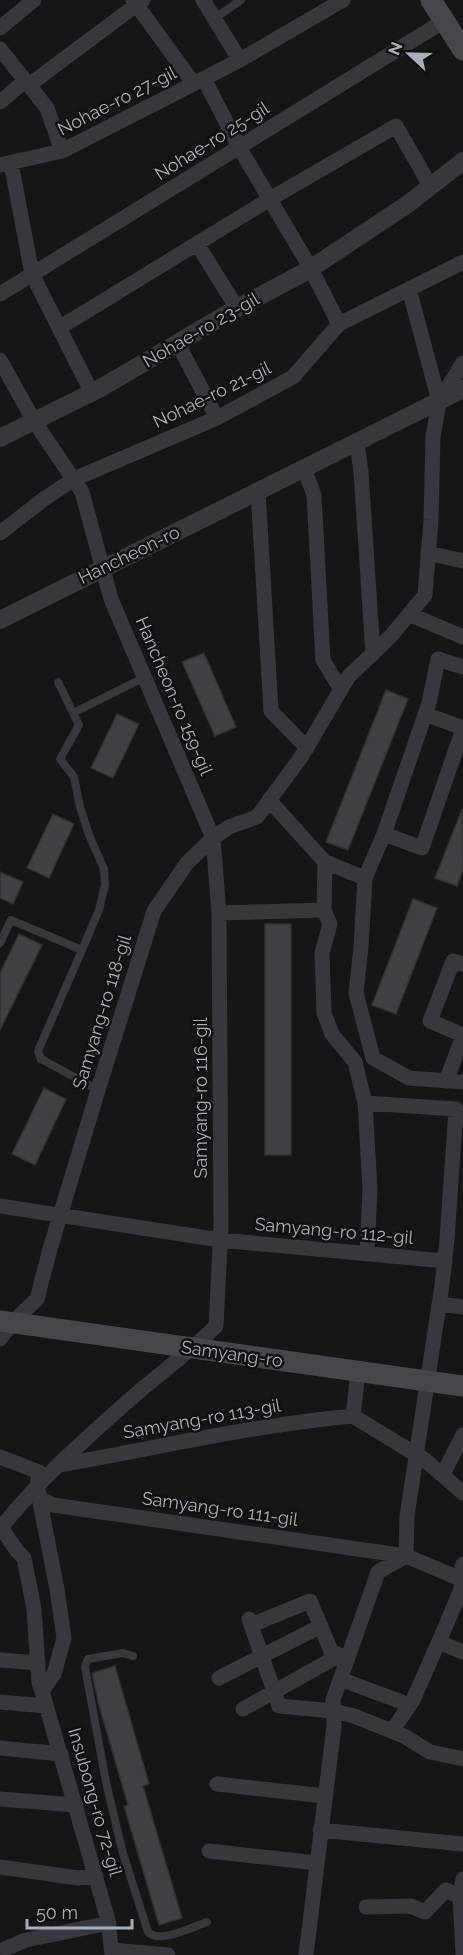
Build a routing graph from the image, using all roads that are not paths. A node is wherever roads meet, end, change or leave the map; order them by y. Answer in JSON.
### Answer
{"nodes":[{"id":1,"x":34,"y":0,"type":"edge"},
{"id":2,"x":202,"y":0,"type":"edge"},
{"id":3,"x":242,"y":0,"type":"edge"},
{"id":4,"x":343,"y":0,"type":"edge"},
{"id":5,"x":431,"y":0,"type":"edge"},
{"id":6,"x":137,"y":2,"type":"edge"},
{"id":7,"x":214,"y":19,"type":"junction"},
{"id":8,"x":444,"y":21,"type":"junction"},
{"id":9,"x":0,"y":28,"type":"edge"},
{"id":10,"x":0,"y":49,"type":"edge"},
{"id":11,"x":463,"y":50,"type":"edge"},
{"id":12,"x":240,"y":60,"type":"junction"},
{"id":13,"x":199,"y":81,"type":"junction"},
{"id":14,"x":27,"y":83,"type":"junction"},
{"id":15,"x":0,"y":102,"type":"edge"},
{"id":16,"x":238,"y":147,"type":"junction"},
{"id":17,"x":63,"y":151,"type":"junction"},
{"id":18,"x":463,"y":161,"type":"edge"},
{"id":19,"x":6,"y":164,"type":"edge"},
{"id":20,"x":431,"y":187,"type":"junction"},
{"id":21,"x":270,"y":200,"type":"junction"},
{"id":22,"x":197,"y":244,"type":"junction"},
{"id":23,"x":463,"y":262,"type":"edge"},
{"id":24,"x":311,"y":269,"type":"junction"},
{"id":25,"x":32,"y":274,"type":"junction"},
{"id":26,"x":409,"y":289,"type":"junction"},
{"id":27,"x":0,"y":294,"type":"edge"},
{"id":28,"x":237,"y":308,"type":"junction"},
{"id":29,"x":339,"y":324,"type":"junction"},
{"id":30,"x":59,"y":328,"type":"junction"},
{"id":31,"x":178,"y":344,"type":"junction"},
{"id":32,"x":0,"y":360,"type":"edge"},
{"id":33,"x":463,"y":363,"type":"edge"},
{"id":34,"x":463,"y":389,"type":"edge"},
{"id":35,"x":92,"y":393,"type":"junction"},
{"id":36,"x":439,"y":401,"type":"junction"},
{"id":37,"x":217,"y":418,"type":"junction"},
{"id":38,"x":34,"y":421,"type":"junction"},
{"id":39,"x":0,"y":438,"type":"edge"},
{"id":40,"x":357,"y":442,"type":"junction"},
{"id":41,"x":304,"y":468,"type":"junction"},
{"id":42,"x":74,"y":479,"type":"junction"},
{"id":43,"x":258,"y":491,"type":"junction"},
{"id":44,"x":0,"y":533,"type":"edge"},
{"id":45,"x":428,"y":553,"type":"junction"},
{"id":46,"x":463,"y":561,"type":"edge"},
{"id":47,"x":103,"y":568,"type":"junction"},
{"id":48,"x":409,"y":614,"type":"junction"},
{"id":49,"x":0,"y":620,"type":"edge"},
{"id":50,"x":463,"y":637,"type":"edge"},
{"id":51,"x":373,"y":654,"type":"junction"},
{"id":52,"x":463,"y":667,"type":"edge"},
{"id":53,"x":145,"y":677,"type":"junction"},
{"id":54,"x":58,"y":682,"type":"dead end"},
{"id":55,"x":341,"y":690,"type":"junction"},
{"id":56,"x":73,"y":713,"type":"junction"},
{"id":57,"x":425,"y":714,"type":"junction"},
{"id":58,"x":463,"y":728,"type":"edge"},
{"id":59,"x":307,"y":747,"type":"junction"},
{"id":60,"x":269,"y":801,"type":"junction"},
{"id":61,"x":384,"y":834,"type":"junction"},
{"id":62,"x":213,"y":838,"type":"junction"},
{"id":63,"x":325,"y":861,"type":"junction"},
{"id":64,"x":365,"y":878,"type":"junction"},
{"id":65,"x":324,"y":910,"type":"junction"},
{"id":66,"x":219,"y":913,"type":"junction"},
{"id":67,"x":0,"y":943,"type":"edge"},
{"id":68,"x":82,"y":950,"type":"junction"},
{"id":69,"x":463,"y":964,"type":"edge"},
{"id":70,"x":463,"y":1036,"type":"edge"},
{"id":71,"x":446,"y":1081,"type":"junction"},
{"id":72,"x":463,"y":1082,"type":"edge"},
{"id":73,"x":98,"y":1090,"type":"junction"},
{"id":74,"x":364,"y":1103,"type":"junction"},
{"id":75,"x":0,"y":1206,"type":"edge"},
{"id":76,"x":61,"y":1216,"type":"junction"},
{"id":77,"x":220,"y":1240,"type":"junction"},
{"id":78,"x":367,"y":1254,"type":"junction"},
{"id":79,"x":445,"y":1261,"type":"junction"},
{"id":80,"x":439,"y":1304,"type":"junction"},
{"id":81,"x":463,"y":1307,"type":"edge"},
{"id":82,"x":4,"y":1328,"type":"edge"},
{"id":83,"x":193,"y":1348,"type":"junction"},
{"id":84,"x":358,"y":1372,"type":"junction"},
{"id":85,"x":427,"y":1381,"type":"junction"},
{"id":86,"x":463,"y":1386,"type":"edge"},
{"id":87,"x":353,"y":1416,"type":"junction"},
{"id":88,"x":463,"y":1435,"type":"edge"},
{"id":89,"x":416,"y":1455,"type":"junction"},
{"id":90,"x":0,"y":1457,"type":"edge"},
{"id":91,"x":59,"y":1465,"type":"junction"},
{"id":92,"x":443,"y":1474,"type":"junction"},
{"id":93,"x":37,"y":1487,"type":"junction"},
{"id":94,"x":463,"y":1493,"type":"edge"},
{"id":95,"x":0,"y":1528,"type":"edge"},
{"id":96,"x":406,"y":1556,"type":"junction"},
{"id":97,"x":462,"y":1574,"type":"edge"},
{"id":98,"x":321,"y":1626,"type":"junction"},
{"id":99,"x":439,"y":1642,"type":"junction"},
{"id":100,"x":463,"y":1652,"type":"edge"},
{"id":101,"x":261,"y":1655,"type":"junction"},
{"id":102,"x":132,"y":1656,"type":"dead end"},
{"id":103,"x":343,"y":1657,"type":"junction"},
{"id":104,"x":0,"y":1660,"type":"edge"},
{"id":105,"x":38,"y":1663,"type":"junction"},
{"id":106,"x":219,"y":1678,"type":"dead end"},
{"id":107,"x":340,"y":1679,"type":"junction"},
{"id":108,"x":274,"y":1691,"type":"junction"},
{"id":109,"x":44,"y":1699,"type":"junction"},
{"id":110,"x":0,"y":1702,"type":"edge"},
{"id":111,"x":410,"y":1705,"type":"junction"},
{"id":112,"x":243,"y":1709,"type":"dead end"},
{"id":113,"x":334,"y":1710,"type":"junction"},
{"id":114,"x":392,"y":1731,"type":"junction"},
{"id":115,"x":0,"y":1748,"type":"edge"},
{"id":116,"x":61,"y":1754,"type":"junction"},
{"id":117,"x":463,"y":1759,"type":"edge"},
{"id":118,"x":217,"y":1784,"type":"dead end"},
{"id":119,"x":324,"y":1796,"type":"junction"},
{"id":120,"x":0,"y":1799,"type":"edge"},
{"id":121,"x":76,"y":1805,"type":"junction"},
{"id":122,"x":320,"y":1830,"type":"junction"},
{"id":123,"x":463,"y":1844,"type":"edge"},
{"id":124,"x":209,"y":1851,"type":"dead end"},
{"id":125,"x":317,"y":1863,"type":"junction"},
{"id":126,"x":0,"y":1867,"type":"edge"},
{"id":127,"x":96,"y":1875,"type":"junction"},
{"id":128,"x":463,"y":1879,"type":"edge"},
{"id":129,"x":460,"y":1897,"type":"junction"},
{"id":130,"x":366,"y":1907,"type":"dead end"},
{"id":131,"x":207,"y":1922,"type":"dead end"},
{"id":132,"x":109,"y":1923,"type":"junction"},
{"id":133,"x":25,"y":1947,"type":"edge"},
{"id":134,"x":5,"y":1949,"type":"dead end"},
{"id":135,"x":112,"y":1953,"type":"edge"},
{"id":136,"x":168,"y":1955,"type":"edge"},
{"id":137,"x":306,"y":1955,"type":"edge"},
{"id":138,"x":462,"y":1955,"type":"edge"}],
"edges":[{"from":1,"to":9,"type":"street"},
{"from":2,"to":7,"type":"street"},
{"from":3,"to":7,"type":"lane"},
{"from":4,"to":12,"type":"street","name":"Nohae-ro 27-gil"},
{"from":5,"to":8,"type":"main road"},
{"from":6,"to":13,"type":"street"},
{"from":6,"to":14,"type":"street"},
{"from":7,"to":12,"type":"street"},
{"from":8,"to":11,"type":"main road"},
{"from":8,"to":16,"type":"street","name":"Nohae-ro 25-gil"},
{"from":10,"to":14,"type":"street"},
{"from":12,"to":13,"type":"street","name":"Nohae-ro 27-gil"},
{"from":13,"to":16,"type":"street","name":"Nohae-ro 27-gil"},
{"from":13,"to":17,"type":"street","name":"Nohae-ro 27-gil"},
{"from":14,"to":15,"type":"street"},
{"from":14,"to":17,"type":"street"},
{"from":16,"to":21,"type":"street"},
{"from":16,"to":25,"type":"street","name":"Nohae-ro 25-gil"},
{"from":17,"to":19,"type":"street","name":"Nohae-ro 27-gil"},
{"from":18,"to":20,"type":"street","name":"Nohae-ro 23-gil"},
{"from":19,"to":25,"type":"street","name":"Nohae-ro 27-gil"},
{"from":20,"to":21,"type":"street"},
{"from":20,"to":24,"type":"street","name":"Nohae-ro 23-gil"},
{"from":21,"to":22,"type":"street"},
{"from":21,"to":24,"type":"street"},
{"from":22,"to":28,"type":"street"},
{"from":22,"to":30,"type":"street"},
{"from":23,"to":26,"type":"street","name":"Nohae-ro 21-gil"},
{"from":24,"to":28,"type":"street","name":"Nohae-ro 23-gil"},
{"from":24,"to":29,"type":"street"},
{"from":25,"to":27,"type":"street","name":"Nohae-ro 25-gil"},
{"from":25,"to":30,"type":"street"},
{"from":26,"to":29,"type":"street","name":"Nohae-ro 21-gil"},
{"from":26,"to":36,"type":"street"},
{"from":28,"to":31,"type":"street","name":"Nohae-ro 23-gil"},
{"from":29,"to":37,"type":"street","name":"Nohae-ro 21-gil"},
{"from":30,"to":35,"type":"street"},
{"from":31,"to":35,"type":"street","name":"Nohae-ro 23-gil"},
{"from":31,"to":37,"type":"street"},
{"from":32,"to":38,"type":"street","name":"Hancheon-ro 159-gil"},
{"from":33,"to":36,"type":"street"},
{"from":34,"to":36,"type":"street","name":"Hancheon-ro"},
{"from":35,"to":38,"type":"street","name":"Nohae-ro 23-gil"},
{"from":36,"to":40,"type":"street","name":"Hancheon-ro"},
{"from":36,"to":45,"type":"street","name":"Samyang-ro 118-gil"},
{"from":37,"to":42,"type":"street","name":"Nohae-ro 21-gil"},
{"from":38,"to":39,"type":"street","name":"Nohae-ro 23-gil"},
{"from":38,"to":42,"type":"street","name":"Hancheon-ro 159-gil"},
{"from":40,"to":41,"type":"street","name":"Hancheon-ro"},
{"from":40,"to":51,"type":"street"},
{"from":41,"to":43,"type":"street","name":"Hancheon-ro"},
{"from":41,"to":55,"type":"street"},
{"from":42,"to":44,"type":"street","name":"Nohae-ro 21-gil"},
{"from":42,"to":47,"type":"street","name":"Hancheon-ro 159-gil"},
{"from":43,"to":47,"type":"street","name":"Hancheon-ro"},
{"from":43,"to":59,"type":"street"},
{"from":45,"to":46,"type":"street"},
{"from":45,"to":48,"type":"street","name":"Samyang-ro 118-gil"},
{"from":47,"to":49,"type":"street","name":"Hancheon-ro"},
{"from":47,"to":53,"type":"street","name":"Hancheon-ro 159-gil"},
{"from":48,"to":50,"type":"street"},
{"from":48,"to":51,"type":"street","name":"Samyang-ro 118-gil"},
{"from":51,"to":55,"type":"street","name":"Samyang-ro 118-gil"},
{"from":52,"to":57,"type":"street"},
{"from":53,"to":56,"type":"lane"},
{"from":53,"to":62,"type":"street","name":"Hancheon-ro 159-gil"},
{"from":54,"to":56,"type":"lane"},
{"from":55,"to":59,"type":"street","name":"Samyang-ro 118-gil"},
{"from":56,"to":68,"type":"lane"},
{"from":57,"to":58,"type":"street"},
{"from":57,"to":61,"type":"street"},
{"from":58,"to":61,"type":"street"},
{"from":59,"to":60,"type":"street","name":"Samyang-ro 118-gil"},
{"from":60,"to":62,"type":"street","name":"Samyang-ro 118-gil"},
{"from":60,"to":63,"type":"street"},
{"from":61,"to":64,"type":"street"},
{"from":62,"to":66,"type":"street","name":"Samyang-ro 116-gil"},
{"from":62,"to":73,"type":"street","name":"Samyang-ro 118-gil"},
{"from":63,"to":64,"type":"street"},
{"from":63,"to":65,"type":"street"},
{"from":64,"to":71,"type":"street"},
{"from":65,"to":66,"type":"street"},
{"from":65,"to":74,"type":"street"},
{"from":66,"to":77,"type":"street","name":"Samyang-ro 116-gil"},
{"from":67,"to":68,"type":"lane"},
{"from":68,"to":73,"type":"lane"},
{"from":69,"to":70,"type":"street"},
{"from":70,"to":71,"type":"street"},
{"from":71,"to":72,"type":"street"},
{"from":73,"to":76,"type":"street","name":"Samyang-ro 118-gil"},
{"from":74,"to":78,"type":"street"},
{"from":74,"to":79,"type":"street"},
{"from":75,"to":76,"type":"street"},
{"from":76,"to":77,"type":"street"},
{"from":76,"to":82,"type":"street","name":"Samyang-ro 118-gil"},
{"from":77,"to":78,"type":"street","name":"Samyang-ro 112-gil"},
{"from":77,"to":83,"type":"street","name":"Samyang-ro 116-gil"},
{"from":78,"to":79,"type":"street","name":"Samyang-ro 112-gil"},
{"from":79,"to":80,"type":"street"},
{"from":80,"to":81,"type":"street"},
{"from":80,"to":85,"type":"street"},
{"from":82,"to":83,"type":"main road","name":"Samyang-ro"},
{"from":83,"to":84,"type":"main road","name":"Samyang-ro"},
{"from":83,"to":91,"type":"street","name":"Samyang-ro 116-gil"},
{"from":84,"to":85,"type":"main road","name":"Samyang-ro"},
{"from":84,"to":87,"type":"street"},
{"from":85,"to":86,"type":"main road","name":"Samyang-ro"},
{"from":85,"to":89,"type":"street"},
{"from":87,"to":89,"type":"street"},
{"from":87,"to":91,"type":"street","name":"Samyang-ro 113-gil"},
{"from":88,"to":92,"type":"street"},
{"from":89,"to":92,"type":"street"},
{"from":89,"to":96,"type":"street"},
{"from":90,"to":93,"type":"street"},
{"from":91,"to":93,"type":"street","name":"Samyang-ro 116-gil"},
{"from":92,"to":94,"type":"street"},
{"from":93,"to":95,"type":"street","name":"Samyang-ro 116-gil"},
{"from":93,"to":96,"type":"street","name":"Samyang-ro 111-gil"},
{"from":93,"to":109,"type":"street"},
{"from":95,"to":105,"type":"street","name":"Insubong-ro 72-gil"},
{"from":96,"to":97,"type":"street","name":"Samyang-ro 111-gil"},
{"from":96,"to":103,"type":"street"},
{"from":97,"to":99,"type":"street"},
{"from":98,"to":101,"type":"street"},
{"from":98,"to":101,"type":"street"},
{"from":98,"to":103,"type":"street"},
{"from":99,"to":100,"type":"street"},
{"from":99,"to":111,"type":"street"},
{"from":101,"to":106,"type":"street"},
{"from":101,"to":108,"type":"street"},
{"from":102,"to":131,"type":"lane"},
{"from":103,"to":107,"type":"street"},
{"from":103,"to":108,"type":"street"},
{"from":104,"to":105,"type":"street"},
{"from":105,"to":109,"type":"street","name":"Insubong-ro 72-gil"},
{"from":107,"to":111,"type":"street"},
{"from":107,"to":113,"type":"street"},
{"from":108,"to":112,"type":"street"},
{"from":108,"to":113,"type":"street"},
{"from":109,"to":110,"type":"street"},
{"from":109,"to":116,"type":"street","name":"Insubong-ro 72-gil"},
{"from":111,"to":114,"type":"street"},
{"from":113,"to":114,"type":"street"},
{"from":113,"to":119,"type":"street"},
{"from":114,"to":117,"type":"street"},
{"from":115,"to":116,"type":"street"},
{"from":116,"to":121,"type":"street","name":"Insubong-ro 72-gil"},
{"from":118,"to":119,"type":"street"},
{"from":119,"to":122,"type":"street"},
{"from":120,"to":121,"type":"street"},
{"from":121,"to":127,"type":"street","name":"Insubong-ro 72-gil"},
{"from":122,"to":123,"type":"street"},
{"from":122,"to":125,"type":"street"},
{"from":124,"to":125,"type":"street"},
{"from":125,"to":137,"type":"street"},
{"from":126,"to":127,"type":"street"},
{"from":127,"to":132,"type":"street","name":"Insubong-ro 72-gil"},
{"from":128,"to":129,"type":"street"},
{"from":129,"to":130,"type":"street"},
{"from":129,"to":138,"type":"street"},
{"from":132,"to":133,"type":"street"},
{"from":132,"to":135,"type":"street","name":"Insubong-ro 72-gil"},
{"from":133,"to":134,"type":"street"},
{"from":135,"to":136,"type":"street"}]}
